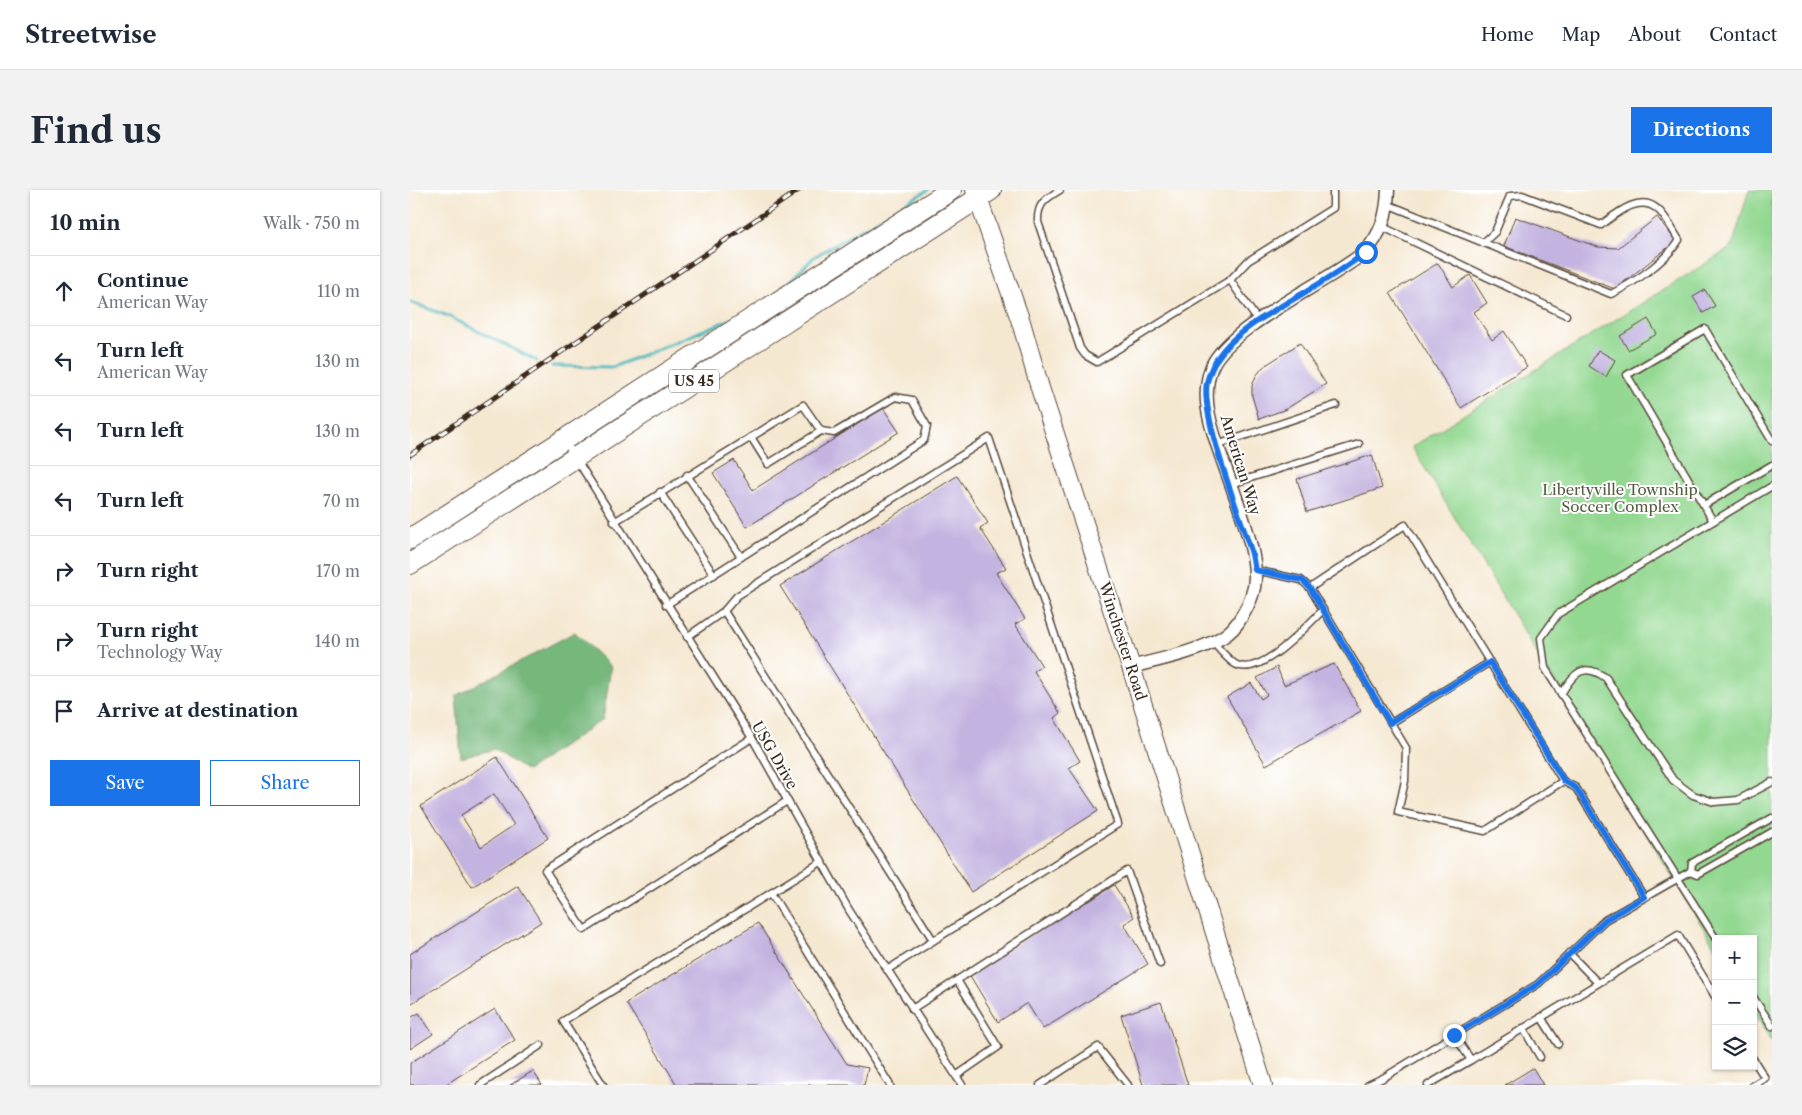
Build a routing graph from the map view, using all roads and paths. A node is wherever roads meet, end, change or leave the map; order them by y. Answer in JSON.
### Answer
{"nodes":[{"id":1,"x":951,"y":190,"type":"edge"},
{"id":2,"x":1060,"y":190,"type":"edge"},
{"id":3,"x":1333,"y":190,"type":"edge"},
{"id":4,"x":1388,"y":190,"type":"edge"},
{"id":5,"x":982,"y":192,"type":"edge"},
{"id":6,"x":1387,"y":204,"type":"junction"},
{"id":7,"x":1382,"y":227,"type":"junction"},
{"id":8,"x":1483,"y":243,"type":"junction"},
{"id":9,"x":1230,"y":280,"type":"junction"},
{"id":10,"x":1566,"y":315,"type":"dead end"},
{"id":11,"x":1258,"y":322,"type":"junction"},
{"id":12,"x":1336,"y":405,"type":"dead end"},
{"id":13,"x":821,"y":431,"type":"junction"},
{"id":14,"x":751,"y":437,"type":"junction"},
{"id":15,"x":564,"y":440,"type":"junction"},
{"id":16,"x":1772,"y":441,"type":"edge"},
{"id":17,"x":1359,"y":444,"type":"dead end"},
{"id":18,"x":1217,"y":445,"type":"junction"},
{"id":19,"x":575,"y":458,"type":"junction"},
{"id":20,"x":1772,"y":465,"type":"edge"},
{"id":21,"x":687,"y":475,"type":"junction"},
{"id":22,"x":1230,"y":485,"type":"junction"},
{"id":23,"x":1772,"y":486,"type":"edge"},
{"id":24,"x":660,"y":492,"type":"junction"},
{"id":25,"x":1704,"y":505,"type":"junction"},
{"id":26,"x":1714,"y":521,"type":"junction"},
{"id":27,"x":614,"y":522,"type":"junction"},
{"id":28,"x":410,"y":539,"type":"edge"},
{"id":29,"x":741,"y":558,"type":"junction"},
{"id":30,"x":410,"y":564,"type":"edge"},
{"id":31,"x":1255,"y":570,"type":"junction"},
{"id":32,"x":714,"y":575,"type":"junction"},
{"id":33,"x":1310,"y":588,"type":"junction"},
{"id":34,"x":666,"y":605,"type":"junction"},
{"id":35,"x":1324,"y":610,"type":"junction"},
{"id":36,"x":724,"y":611,"type":"junction"},
{"id":37,"x":686,"y":636,"type":"junction"},
{"id":38,"x":1212,"y":642,"type":"junction"},
{"id":39,"x":1490,"y":662,"type":"junction"},
{"id":40,"x":1132,"y":667,"type":"junction"},
{"id":41,"x":1561,"y":694,"type":"junction"},
{"id":42,"x":1390,"y":723,"type":"junction"},
{"id":43,"x":752,"y":738,"type":"junction"},
{"id":44,"x":1564,"y":781,"type":"junction"},
{"id":45,"x":1772,"y":782,"type":"edge"},
{"id":46,"x":787,"y":801,"type":"junction"},
{"id":47,"x":1772,"y":818,"type":"edge"},
{"id":48,"x":1772,"y":832,"type":"edge"},
{"id":49,"x":821,"y":862,"type":"junction"},
{"id":50,"x":1691,"y":871,"type":"junction"},
{"id":51,"x":1678,"y":879,"type":"junction"},
{"id":52,"x":771,"y":894,"type":"junction"},
{"id":53,"x":1644,"y":897,"type":"junction"},
{"id":54,"x":1713,"y":935,"type":"edge"},
{"id":55,"x":933,"y":940,"type":"junction"},
{"id":56,"x":1569,"y":953,"type":"junction"},
{"id":57,"x":1160,"y":964,"type":"dead end"},
{"id":58,"x":887,"y":970,"type":"junction"},
{"id":59,"x":957,"y":980,"type":"junction"},
{"id":60,"x":1598,"y":983,"type":"junction"},
{"id":61,"x":1712,"y":991,"type":"edge"},
{"id":62,"x":1757,"y":1003,"type":"edge"},
{"id":63,"x":912,"y":1009,"type":"junction"},
{"id":64,"x":1541,"y":1017,"type":"junction"},
{"id":65,"x":1772,"y":1026,"type":"edge"},
{"id":66,"x":1523,"y":1028,"type":"junction"},
{"id":67,"x":1454,"y":1035,"type":"junction"},
{"id":68,"x":1558,"y":1044,"type":"dead end"},
{"id":69,"x":541,"y":1045,"type":"dead end"},
{"id":70,"x":1540,"y":1057,"type":"dead end"},
{"id":71,"x":1470,"y":1060,"type":"junction"},
{"id":72,"x":1757,"y":1066,"type":"edge"},
{"id":73,"x":956,"y":1076,"type":"junction"},
{"id":74,"x":480,"y":1085,"type":"edge"},
{"id":75,"x":603,"y":1085,"type":"edge"},
{"id":76,"x":890,"y":1085,"type":"edge"},
{"id":77,"x":962,"y":1085,"type":"edge"},
{"id":78,"x":1040,"y":1085,"type":"edge"},
{"id":79,"x":1128,"y":1085,"type":"edge"},
{"id":80,"x":1264,"y":1085,"type":"edge"},
{"id":81,"x":1368,"y":1085,"type":"edge"},
{"id":82,"x":1428,"y":1085,"type":"edge"},
{"id":83,"x":1753,"y":1085,"type":"edge"}],
"edges":[{"from":1,"to":15,"type":"main road","number":"US 45"},
{"from":2,"to":9,"type":"lane"},
{"from":3,"to":9,"type":"lane"},
{"from":4,"to":6,"type":"street","name":"American Way"},
{"from":5,"to":19,"type":"main road","number":"US 45"},
{"from":5,"to":40,"type":"main road","name":"Winchester Road"},
{"from":6,"to":7,"type":"street","name":"American Way"},
{"from":6,"to":8,"type":"lane"},
{"from":7,"to":10,"type":"lane"},
{"from":7,"to":11,"type":"street","name":"American Way"},
{"from":8,"to":8,"type":"lane"},
{"from":9,"to":11,"type":"lane"},
{"from":11,"to":18,"type":"street","name":"American Way"},
{"from":12,"to":18,"type":"lane"},
{"from":13,"to":14,"type":"lane"},
{"from":13,"to":14,"type":"lane"},
{"from":13,"to":29,"type":"lane"},
{"from":14,"to":21,"type":"lane"},
{"from":15,"to":19,"type":"lane","name":"USG Drive"},
{"from":15,"to":28,"type":"main road","number":"US 45"},
{"from":16,"to":25,"type":"lane"},
{"from":17,"to":22,"type":"lane"},
{"from":18,"to":22,"type":"street","name":"American Way"},
{"from":19,"to":27,"type":"lane","name":"USG Drive"},
{"from":19,"to":30,"type":"main road","number":"US 45"},
{"from":20,"to":25,"type":"lane"},
{"from":21,"to":24,"type":"lane"},
{"from":21,"to":29,"type":"lane"},
{"from":22,"to":31,"type":"street","name":"American Way"},
{"from":23,"to":26,"type":"lane"},
{"from":24,"to":27,"type":"lane"},
{"from":24,"to":32,"type":"lane"},
{"from":25,"to":26,"type":"lane"},
{"from":26,"to":41,"type":"lane"},
{"from":27,"to":34,"type":"lane","name":"USG Drive"},
{"from":29,"to":32,"type":"lane"},
{"from":31,"to":33,"type":"lane"},
{"from":31,"to":38,"type":"street","name":"American Way"},
{"from":32,"to":34,"type":"lane"},
{"from":33,"to":35,"type":"lane"},
{"from":33,"to":39,"type":"lane"},
{"from":34,"to":37,"type":"lane","name":"USG Drive"},
{"from":35,"to":38,"type":"lane"},
{"from":35,"to":42,"type":"lane"},
{"from":36,"to":37,"type":"lane"},
{"from":36,"to":55,"type":"lane"},
{"from":36,"to":55,"type":"lane"},
{"from":37,"to":43,"type":"lane","name":"USG Drive"},
{"from":38,"to":40,"type":"street","name":"American Way"},
{"from":39,"to":42,"type":"lane"},
{"from":39,"to":44,"type":"lane"},
{"from":40,"to":80,"type":"main road","name":"Winchester Road"},
{"from":41,"to":45,"type":"lane"},
{"from":41,"to":51,"type":"lane"},
{"from":42,"to":44,"type":"lane"},
{"from":43,"to":46,"type":"lane","name":"USG Drive"},
{"from":43,"to":46,"type":"lane"},
{"from":44,"to":53,"type":"lane"},
{"from":46,"to":49,"type":"lane","name":"USG Drive"},
{"from":47,"to":50,"type":"lane"},
{"from":48,"to":50,"type":"lane"},
{"from":49,"to":52,"type":"lane"},
{"from":49,"to":58,"type":"lane","name":"USG Drive"},
{"from":50,"to":51,"type":"lane"},
{"from":51,"to":53,"type":"lane"},
{"from":51,"to":54,"type":"lane"},
{"from":52,"to":75,"type":"lane"},
{"from":52,"to":76,"type":"lane"},
{"from":53,"to":56,"type":"lane"},
{"from":55,"to":58,"type":"lane"},
{"from":56,"to":60,"type":"lane"},
{"from":56,"to":67,"type":"lane"},
{"from":57,"to":59,"type":"lane"},
{"from":58,"to":63,"type":"lane","name":"USG Drive"},
{"from":59,"to":63,"type":"lane"},
{"from":59,"to":73,"type":"lane"},
{"from":60,"to":61,"type":"lane"},
{"from":60,"to":64,"type":"lane"},
{"from":62,"to":65,"type":"lane"},
{"from":63,"to":73,"type":"lane","name":"USG Drive"},
{"from":64,"to":66,"type":"lane"},
{"from":64,"to":68,"type":"lane"},
{"from":66,"to":70,"type":"lane"},
{"from":66,"to":71,"type":"lane"},
{"from":67,"to":71,"type":"lane"},
{"from":67,"to":81,"type":"lane"},
{"from":69,"to":74,"type":"lane"},
{"from":71,"to":82,"type":"lane"},
{"from":72,"to":83,"type":"lane"},
{"from":73,"to":77,"type":"lane","name":"USG Drive"},
{"from":78,"to":79,"type":"lane"}]}
